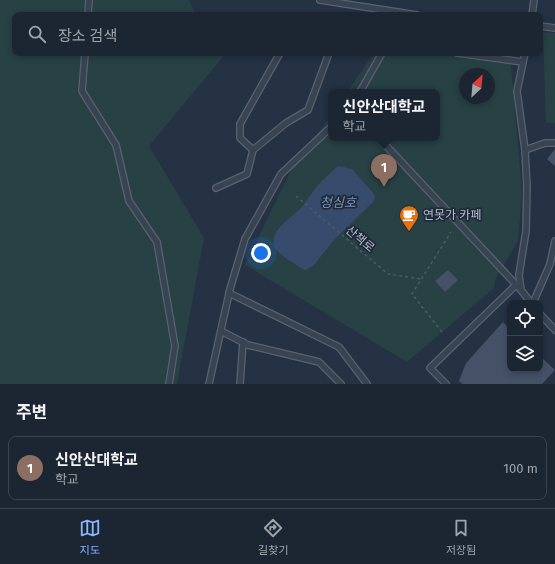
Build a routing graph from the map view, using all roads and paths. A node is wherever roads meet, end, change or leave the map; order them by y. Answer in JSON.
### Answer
{"nodes":[{"id":1,"x":89,"y":0,"type":"edge"},
{"id":2,"x":320,"y":0,"type":"edge"},
{"id":3,"x":534,"y":0,"type":"edge"},
{"id":4,"x":88,"y":12,"type":"edge"},
{"id":5,"x":398,"y":12,"type":"edge"},
{"id":6,"x":532,"y":12,"type":"edge"},
{"id":7,"x":543,"y":26,"type":"edge"},
{"id":8,"x":555,"y":28,"type":"edge"},
{"id":9,"x":85,"y":56,"type":"edge"},
{"id":10,"x":278,"y":56,"type":"edge"},
{"id":11,"x":328,"y":56,"type":"edge"},
{"id":12,"x":380,"y":56,"type":"edge"},
{"id":13,"x":479,"y":56,"type":"edge"},
{"id":14,"x":524,"y":56,"type":"edge"},
{"id":15,"x":523,"y":62,"type":"junction"},
{"id":16,"x":362,"y":89,"type":"edge"},
{"id":17,"x":328,"y":130,"type":"edge"},
{"id":18,"x":382,"y":141,"type":"edge"},
{"id":19,"x":555,"y":143,"type":"edge"},
{"id":20,"x":253,"y":150,"type":"junction"},
{"id":21,"x":525,"y":150,"type":"junction"},
{"id":22,"x":216,"y":188,"type":"dead end"},
{"id":23,"x":296,"y":196,"type":"dead end"},
{"id":24,"x":451,"y":232,"type":"dead end"},
{"id":25,"x":555,"y":241,"type":"edge"},
{"id":26,"x":421,"y":279,"type":"junction"},
{"id":27,"x":516,"y":285,"type":"junction"},
{"id":28,"x":521,"y":290,"type":"junction"},
{"id":29,"x":229,"y":294,"type":"junction"},
{"id":30,"x":529,"y":300,"type":"edge"},
{"id":31,"x":533,"y":300,"type":"edge"},
{"id":32,"x":543,"y":317,"type":"edge"},
{"id":33,"x":555,"y":330,"type":"edge"},
{"id":34,"x":221,"y":331,"type":"junction"},
{"id":35,"x":442,"y":332,"type":"dead end"},
{"id":36,"x":242,"y":342,"type":"junction"},
{"id":37,"x":169,"y":384,"type":"edge"},
{"id":38,"x":209,"y":384,"type":"edge"},
{"id":39,"x":240,"y":384,"type":"edge"},
{"id":40,"x":341,"y":384,"type":"edge"},
{"id":41,"x":367,"y":384,"type":"edge"},
{"id":42,"x":446,"y":384,"type":"edge"}],
"edges":[{"from":1,"to":4,"type":"lane"},
{"from":2,"to":5,"type":"lane"},
{"from":3,"to":6,"type":"lane"},
{"from":7,"to":8,"type":"lane"},
{"from":9,"to":37,"type":"lane"},
{"from":10,"to":20,"type":"lane"},
{"from":11,"to":20,"type":"lane"},
{"from":12,"to":16,"type":"lane"},
{"from":13,"to":15,"type":"lane"},
{"from":14,"to":15,"type":"lane"},
{"from":15,"to":21,"type":"lane"},
{"from":17,"to":29,"type":"lane"},
{"from":18,"to":27,"type":"lane"},
{"from":19,"to":21,"type":"lane"},
{"from":20,"to":22,"type":"lane"},
{"from":21,"to":28,"type":"lane"},
{"from":23,"to":26,"type":"path","name":"산책로"},
{"from":24,"to":26,"type":"path"},
{"from":25,"to":31,"type":"lane"},
{"from":26,"to":35,"type":"path"},
{"from":27,"to":28,"type":"lane"},
{"from":27,"to":42,"type":"lane"},
{"from":28,"to":30,"type":"lane"},
{"from":29,"to":34,"type":"lane"},
{"from":29,"to":41,"type":"lane"},
{"from":32,"to":33,"type":"lane"},
{"from":34,"to":36,"type":"lane"},
{"from":34,"to":38,"type":"lane"},
{"from":36,"to":39,"type":"lane"},
{"from":36,"to":40,"type":"lane"}]}
